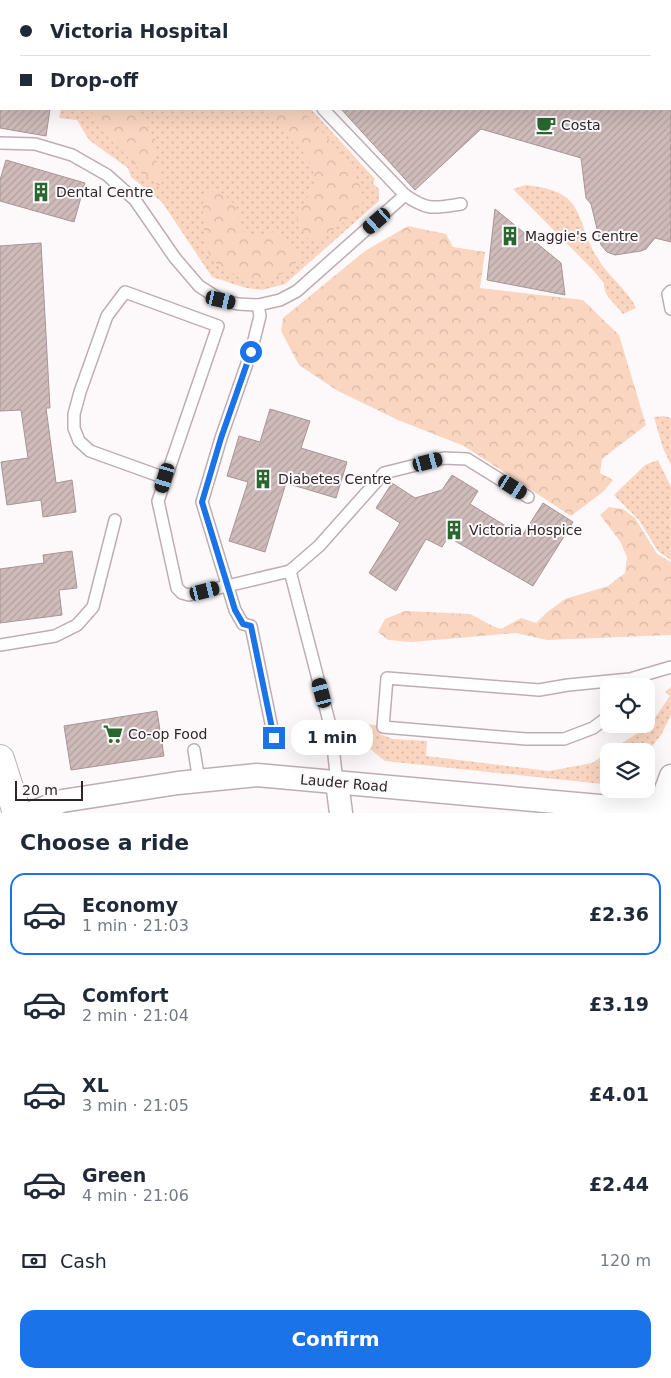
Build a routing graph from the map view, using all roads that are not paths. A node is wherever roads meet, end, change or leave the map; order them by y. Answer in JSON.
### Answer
{"nodes":[{"id":1,"x":324,"y":110,"type":"edge"},
{"id":2,"x":0,"y":143,"type":"edge"},
{"id":3,"x":405,"y":195,"type":"junction"},
{"id":4,"x":461,"y":204,"type":"dead end"},
{"id":5,"x":671,"y":291,"type":"edge"},
{"id":6,"x":258,"y":305,"type":"junction"},
{"id":7,"x":671,"y":309,"type":"edge"},
{"id":8,"x":165,"y":478,"type":"junction"},
{"id":9,"x":528,"y":497,"type":"dead end"},
{"id":10,"x":115,"y":520,"type":"dead end"},
{"id":11,"x":290,"y":571,"type":"junction"},
{"id":12,"x":227,"y":585,"type":"junction"},
{"id":13,"x":0,"y":645,"type":"edge"},
{"id":14,"x":671,"y":667,"type":"edge"},
{"id":15,"x":640,"y":678,"type":"edge"},
{"id":16,"x":600,"y":683,"type":"edge"},
{"id":17,"x":600,"y":723,"type":"edge"},
{"id":18,"x":274,"y":738,"type":"dead end"},
{"id":19,"x":194,"y":750,"type":"dead end"},
{"id":20,"x":0,"y":760,"type":"edge"},
{"id":21,"x":671,"y":776,"type":"edge"},
{"id":22,"x":199,"y":781,"type":"junction"},
{"id":23,"x":337,"y":782,"type":"junction"},
{"id":24,"x":664,"y":809,"type":"edge"},
{"id":25,"x":17,"y":813,"type":"edge"},
{"id":26,"x":31,"y":813,"type":"edge"},
{"id":27,"x":341,"y":813,"type":"edge"}],
"edges":[{"from":1,"to":3,"type":"lane"},
{"from":2,"to":6,"type":"lane"},
{"from":3,"to":4,"type":"lane"},
{"from":3,"to":6,"type":"lane"},
{"from":5,"to":7,"type":"lane"},
{"from":6,"to":12,"type":"lane"},
{"from":8,"to":8,"type":"lane"},
{"from":8,"to":12,"type":"lane"},
{"from":9,"to":11,"type":"lane"},
{"from":10,"to":13,"type":"lane"},
{"from":11,"to":12,"type":"lane"},
{"from":11,"to":23,"type":"lane"},
{"from":12,"to":18,"type":"lane"},
{"from":14,"to":15,"type":"lane"},
{"from":16,"to":17,"type":"lane"},
{"from":19,"to":22,"type":"lane"},
{"from":20,"to":25,"type":"street"},
{"from":21,"to":24,"type":"street"},
{"from":22,"to":23,"type":"street","name":"Lauder Road"},
{"from":22,"to":26,"type":"street","name":"Lauder Road"},
{"from":23,"to":24,"type":"street","name":"Lauder Road"},
{"from":23,"to":27,"type":"street"}]}
